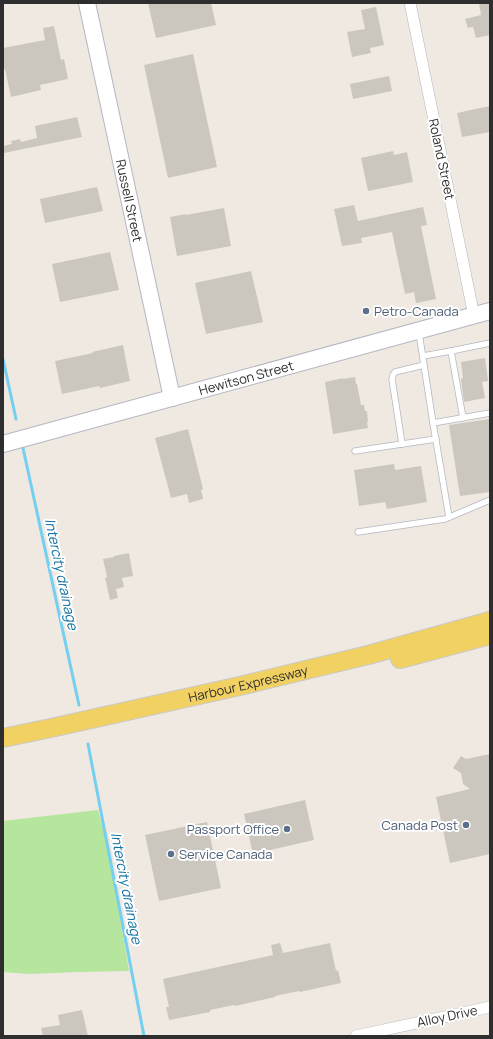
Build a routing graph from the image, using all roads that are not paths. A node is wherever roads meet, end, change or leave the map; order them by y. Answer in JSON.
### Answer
{"nodes":[{"id":1,"x":87,"y":3,"type":"edge"},
{"id":2,"x":410,"y":3,"type":"edge"},
{"id":3,"x":490,"y":311,"type":"edge"},
{"id":4,"x":474,"y":316,"type":"junction"},
{"id":5,"x":418,"y":331,"type":"junction"},
{"id":6,"x":490,"y":343,"type":"edge"},
{"id":7,"x":451,"y":351,"type":"junction"},
{"id":8,"x":423,"y":356,"type":"junction"},
{"id":9,"x":424,"y":365,"type":"junction"},
{"id":10,"x":172,"y":398,"type":"junction"},
{"id":11,"x":490,"y":413,"type":"edge"},
{"id":12,"x":463,"y":418,"type":"junction"},
{"id":13,"x":433,"y":424,"type":"junction"},
{"id":14,"x":436,"y":439,"type":"junction"},
{"id":15,"x":3,"y":444,"type":"edge"},
{"id":16,"x":402,"y":444,"type":"junction"},
{"id":17,"x":355,"y":451,"type":"dead end"},
{"id":18,"x":490,"y":500,"type":"edge"},
{"id":19,"x":449,"y":517,"type":"junction"},
{"id":20,"x":358,"y":532,"type":"dead end"},
{"id":21,"x":487,"y":625,"type":"edge"},
{"id":22,"x":490,"y":638,"type":"edge"},
{"id":23,"x":450,"y":645,"type":"junction"},
{"id":24,"x":45,"y":729,"type":"junction"},
{"id":25,"x":3,"y":733,"type":"edge"},
{"id":26,"x":3,"y":738,"type":"edge"},
{"id":27,"x":3,"y":749,"type":"edge"},
{"id":28,"x":490,"y":1007,"type":"edge"},
{"id":29,"x":356,"y":1036,"type":"edge"}],
"edges":[{"from":1,"to":10,"type":"street","name":"Russell Street"},
{"from":2,"to":4,"type":"street","name":"Roland Street"},
{"from":3,"to":4,"type":"street","name":"Hewitson Street"},
{"from":4,"to":5,"type":"street","name":"Hewitson Street"},
{"from":5,"to":8,"type":"lane"},
{"from":5,"to":10,"type":"street","name":"Hewitson Street"},
{"from":6,"to":7,"type":"lane"},
{"from":7,"to":8,"type":"lane"},
{"from":7,"to":12,"type":"lane"},
{"from":8,"to":9,"type":"lane"},
{"from":9,"to":13,"type":"lane"},
{"from":9,"to":16,"type":"lane"},
{"from":10,"to":15,"type":"street","name":"Hewitson Street"},
{"from":11,"to":12,"type":"lane"},
{"from":12,"to":13,"type":"lane"},
{"from":13,"to":14,"type":"lane"},
{"from":14,"to":16,"type":"lane"},
{"from":14,"to":19,"type":"lane"},
{"from":16,"to":17,"type":"lane"},
{"from":18,"to":19,"type":"lane"},
{"from":19,"to":20,"type":"lane"},
{"from":21,"to":23,"type":"main road","name":"Harbour Expressway"},
{"from":21,"to":24,"type":"main road","name":"Harbour Expressway"},
{"from":22,"to":23,"type":"main road"},
{"from":23,"to":27,"type":"main road","name":"Harbour Expressway"},
{"from":24,"to":25,"type":"main road"},
{"from":24,"to":26,"type":"main road","name":"Harbour Expressway"},
{"from":28,"to":29,"type":"street","name":"Alloy Drive"}]}
